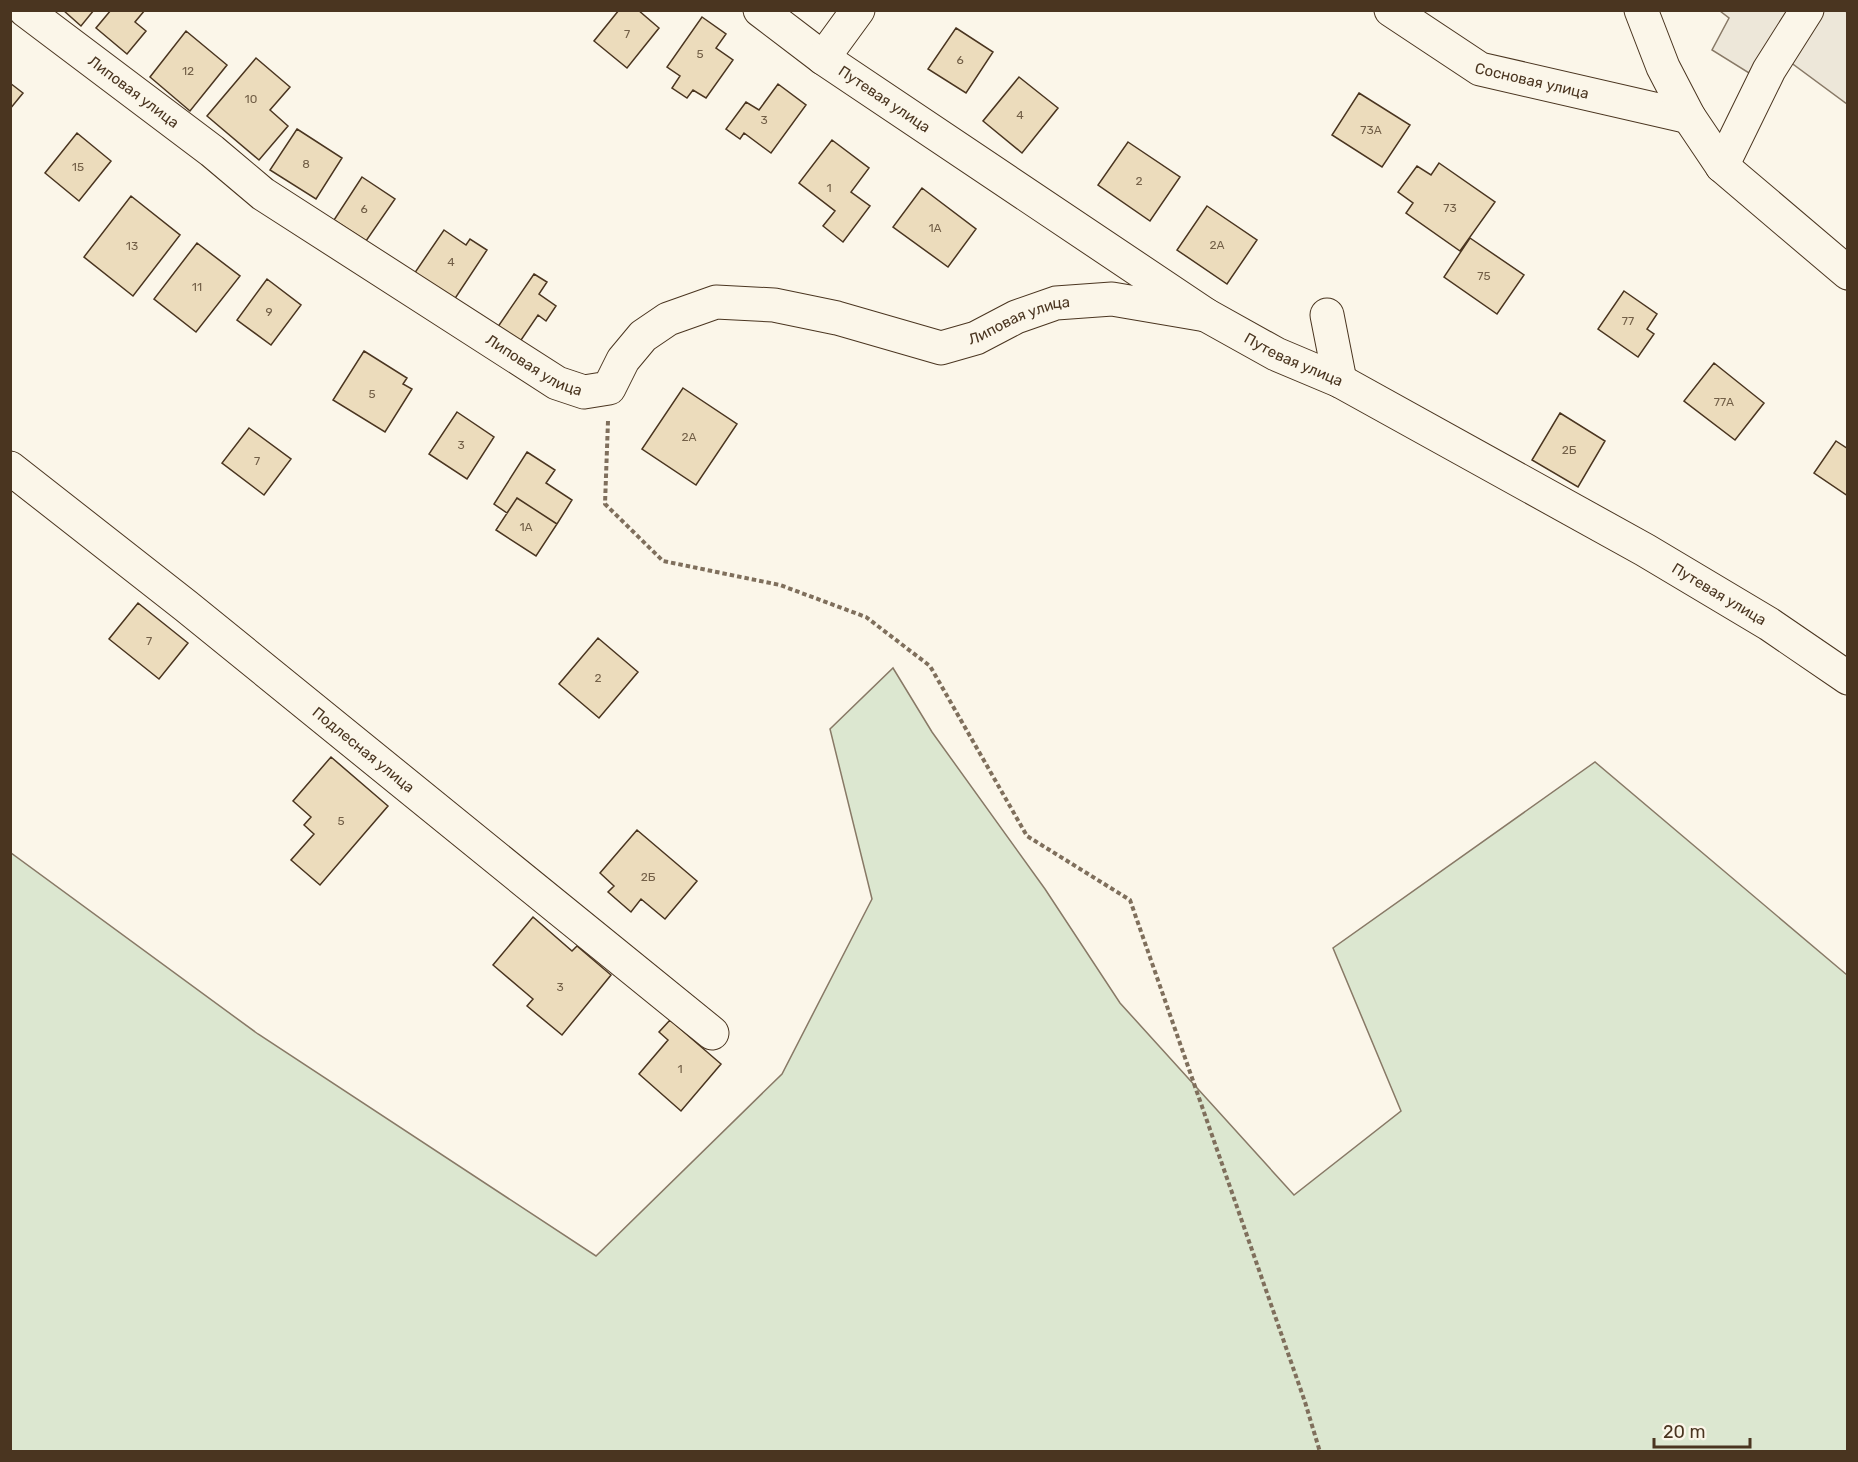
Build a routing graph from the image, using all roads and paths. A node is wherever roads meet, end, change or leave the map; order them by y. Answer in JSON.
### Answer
{"nodes":[{"id":1,"x":25,"y":10,"type":"edge"},
{"id":2,"x":760,"y":10,"type":"edge"},
{"id":3,"x":858,"y":10,"type":"edge"},
{"id":4,"x":1391,"y":10,"type":"edge"},
{"id":5,"x":1641,"y":10,"type":"edge"},
{"id":6,"x":1807,"y":10,"type":"edge"},
{"id":7,"x":824,"y":58,"type":"junction"},
{"id":8,"x":1689,"y":117,"type":"junction"},
{"id":9,"x":1722,"y":166,"type":"junction"},
{"id":10,"x":1848,"y":273,"type":"edge"},
{"id":11,"x":1206,"y":315,"type":"junction"},
{"id":12,"x":1327,"y":315,"type":"dead end"},
{"id":13,"x":1340,"y":381,"type":"junction"},
{"id":14,"x":609,"y":388,"type":"junction"},
{"id":15,"x":10,"y":468,"type":"edge"},
{"id":16,"x":1848,"y":678,"type":"edge"},
{"id":17,"x":712,"y":1033,"type":"dead end"},
{"id":18,"x":1320,"y":1452,"type":"edge"}],
"edges":[{"from":1,"to":14,"type":"street","name":"Липовая улица"},
{"from":2,"to":7,"type":"street","name":"Путевая улица"},
{"from":3,"to":7,"type":"street"},
{"from":4,"to":8,"type":"street","name":"Сосновая улица"},
{"from":5,"to":8,"type":"street"},
{"from":6,"to":9,"type":"street"},
{"from":7,"to":11,"type":"street","name":"Путевая улица"},
{"from":8,"to":9,"type":"street"},
{"from":9,"to":10,"type":"street"},
{"from":11,"to":13,"type":"street","name":"Путевая улица"},
{"from":11,"to":14,"type":"street","name":"Липовая улица"},
{"from":12,"to":13,"type":"street"},
{"from":13,"to":16,"type":"street","name":"Путевая улица"},
{"from":14,"to":18,"type":"path"},
{"from":15,"to":17,"type":"street","name":"Подлесная улица"}]}
